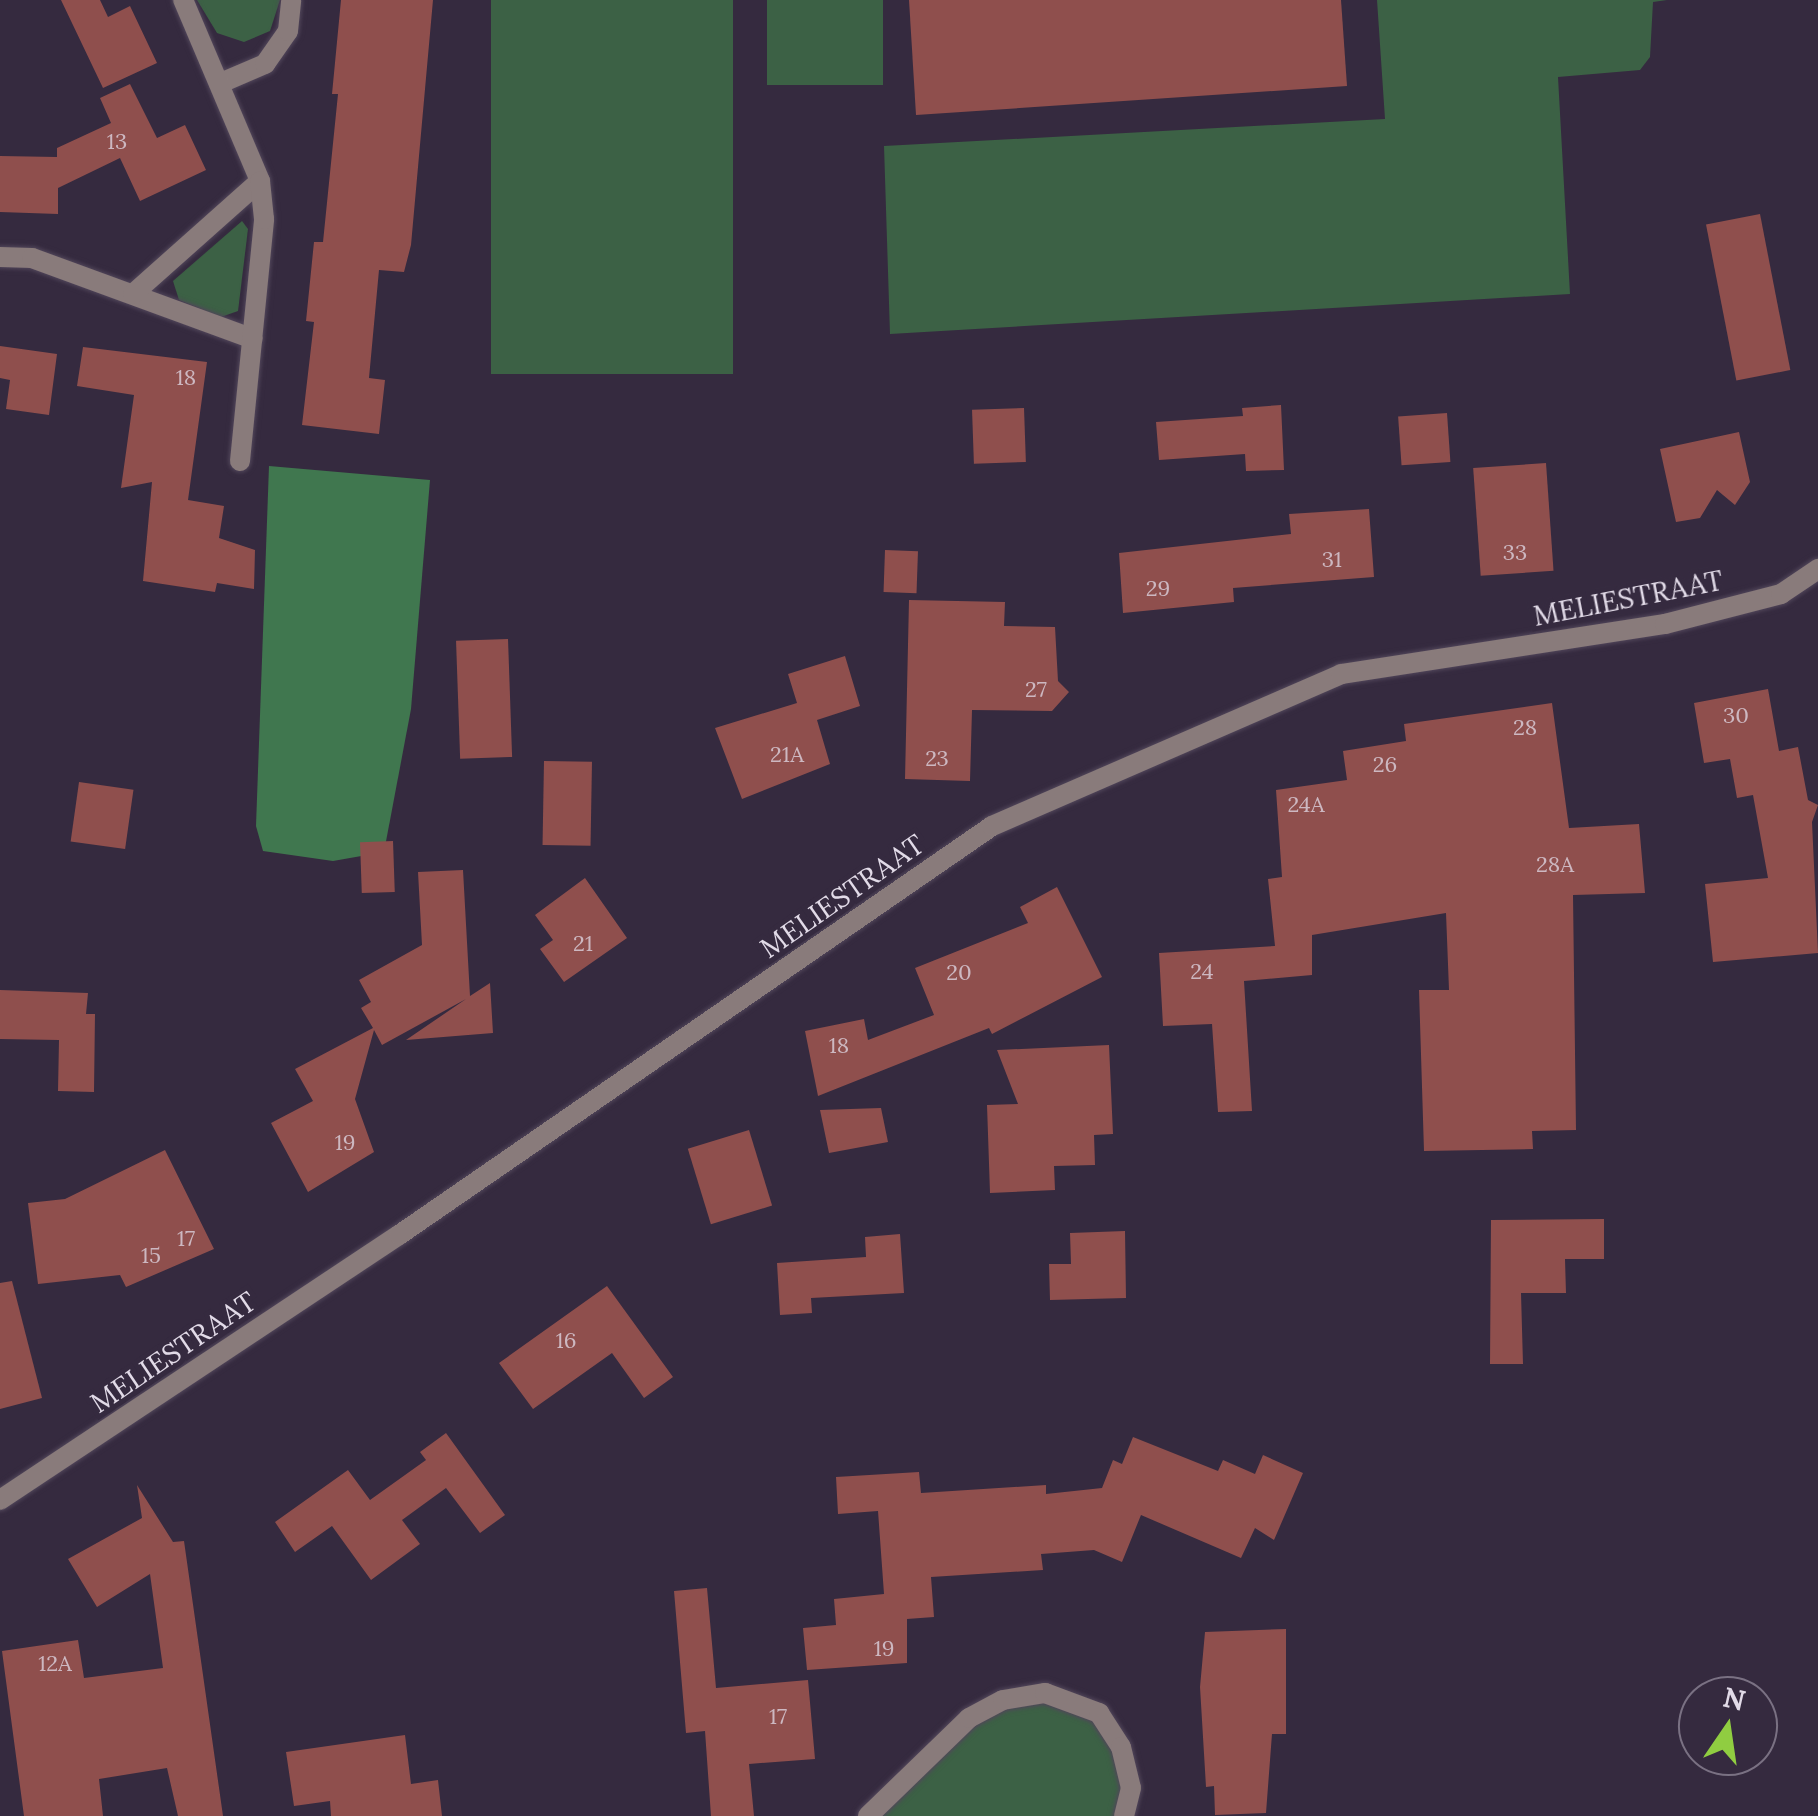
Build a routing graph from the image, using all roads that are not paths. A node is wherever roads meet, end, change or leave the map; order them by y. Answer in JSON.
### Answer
{"nodes":[{"id":1,"x":182,"y":0,"type":"edge"},
{"id":2,"x":291,"y":0,"type":"edge"},
{"id":3,"x":222,"y":82,"type":"junction"},
{"id":4,"x":260,"y":181,"type":"junction"},
{"id":5,"x":0,"y":257,"type":"edge"},
{"id":6,"x":133,"y":294,"type":"junction"},
{"id":7,"x":253,"y":339,"type":"junction"},
{"id":8,"x":240,"y":461,"type":"dead end"},
{"id":9,"x":1818,"y":569,"type":"edge"},
{"id":10,"x":0,"y":1500,"type":"edge"},
{"id":11,"x":868,"y":1816,"type":"edge"},
{"id":12,"x":1124,"y":1816,"type":"edge"}],
"edges":[{"from":1,"to":3,"type":"street"},
{"from":2,"to":3,"type":"street"},
{"from":3,"to":4,"type":"street"},
{"from":4,"to":6,"type":"street"},
{"from":4,"to":7,"type":"street"},
{"from":5,"to":6,"type":"street"},
{"from":6,"to":7,"type":"street"},
{"from":7,"to":8,"type":"street"},
{"from":9,"to":10,"type":"street","name":"MELIESTRAAT"},
{"from":11,"to":12,"type":"street"}]}
